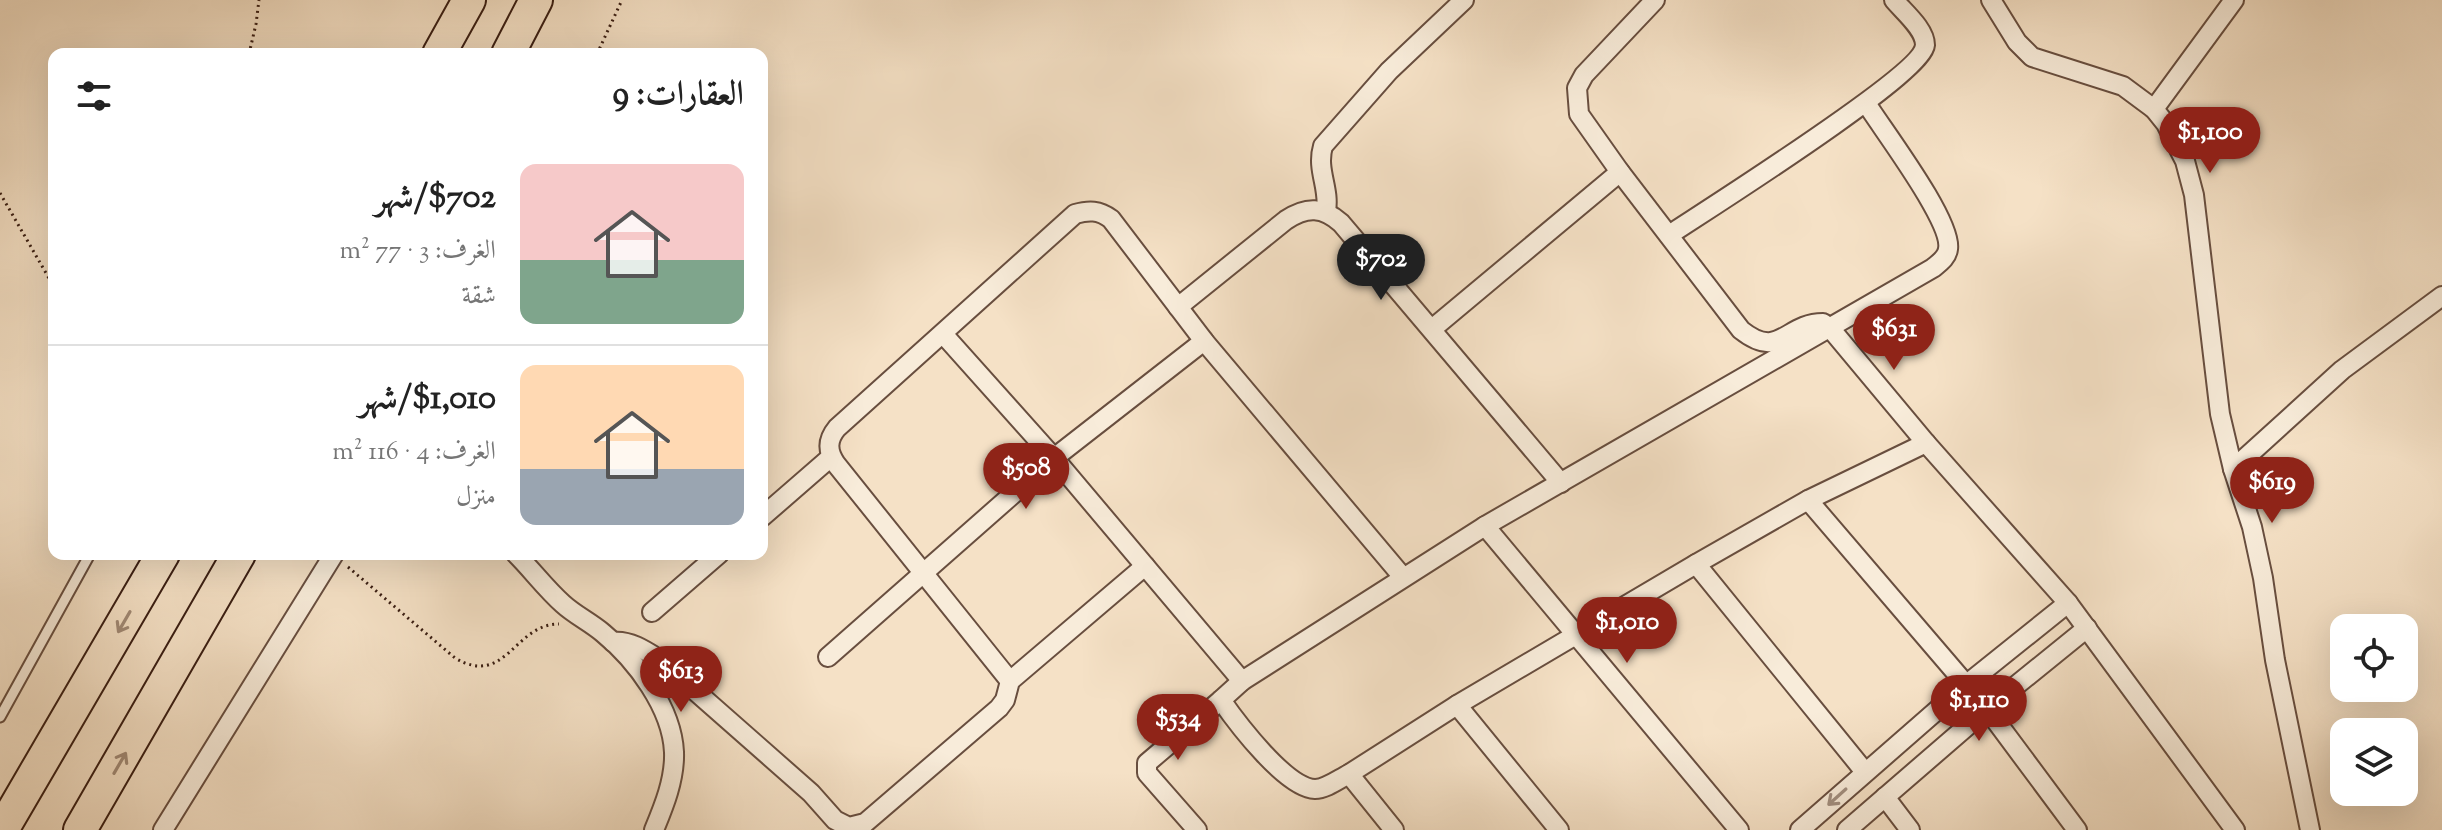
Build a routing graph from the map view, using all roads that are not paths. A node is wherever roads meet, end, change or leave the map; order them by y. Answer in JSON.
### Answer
{"nodes":[{"id":1,"x":469,"y":0,"type":"edge"},
{"id":2,"x":536,"y":0,"type":"edge"},
{"id":3,"x":1464,"y":0,"type":"edge"},
{"id":4,"x":1655,"y":0,"type":"edge"},
{"id":5,"x":1894,"y":0,"type":"edge"},
{"id":6,"x":1991,"y":0,"type":"edge"},
{"id":7,"x":2234,"y":0,"type":"edge"},
{"id":8,"x":442,"y":48,"type":"edge"},
{"id":9,"x":511,"y":48,"type":"edge"},
{"id":10,"x":1866,"y":103,"type":"junction"},
{"id":11,"x":2154,"y":109,"type":"junction"},
{"id":12,"x":1620,"y":172,"type":"junction"},
{"id":13,"x":1326,"y":211,"type":"junction"},
{"id":14,"x":1669,"y":235,"type":"junction"},
{"id":15,"x":2442,"y":296,"type":"edge"},
{"id":16,"x":1178,"y":307,"type":"junction"},
{"id":17,"x":1830,"y":328,"type":"junction"},
{"id":18,"x":1432,"y":329,"type":"junction"},
{"id":19,"x":944,"y":335,"type":"junction"},
{"id":20,"x":1204,"y":341,"type":"junction"},
{"id":21,"x":1926,"y":443,"type":"junction"},
{"id":22,"x":831,"y":457,"type":"junction"},
{"id":23,"x":1054,"y":458,"type":"junction"},
{"id":24,"x":2233,"y":469,"type":"junction"},
{"id":25,"x":1561,"y":483,"type":"junction"},
{"id":26,"x":1808,"y":500,"type":"junction"},
{"id":27,"x":768,"y":512,"type":"edge"},
{"id":28,"x":1485,"y":526,"type":"junction"},
{"id":29,"x":87,"y":560,"type":"edge"},
{"id":30,"x":160,"y":560,"type":"edge"},
{"id":31,"x":236,"y":560,"type":"edge"},
{"id":32,"x":330,"y":560,"type":"edge"},
{"id":33,"x":522,"y":560,"type":"edge"},
{"id":34,"x":712,"y":560,"type":"edge"},
{"id":35,"x":1696,"y":564,"type":"junction"},
{"id":36,"x":1145,"y":566,"type":"junction"},
{"id":37,"x":923,"y":573,"type":"junction"},
{"id":38,"x":1402,"y":576,"type":"junction"},
{"id":39,"x":2068,"y":603,"type":"junction"},
{"id":40,"x":652,"y":612,"type":"dead end"},
{"id":41,"x":2087,"y":628,"type":"junction"},
{"id":42,"x":1574,"y":634,"type":"junction"},
{"id":43,"x":613,"y":642,"type":"junction"},
{"id":44,"x":828,"y":657,"type":"dead end"},
{"id":45,"x":1010,"y":681,"type":"junction"},
{"id":46,"x":1242,"y":681,"type":"junction"},
{"id":47,"x":1967,"y":684,"type":"junction"},
{"id":48,"x":692,"y":689,"type":"junction"},
{"id":49,"x":655,"y":695,"type":"junction"},
{"id":50,"x":1221,"y":700,"type":"junction"},
{"id":51,"x":1457,"y":705,"type":"junction"},
{"id":52,"x":1987,"y":709,"type":"junction"},
{"id":53,"x":0,"y":717,"type":"edge"},
{"id":54,"x":1865,"y":772,"type":"junction"},
{"id":55,"x":1349,"y":774,"type":"junction"},
{"id":56,"x":1885,"y":797,"type":"junction"},
{"id":57,"x":2,"y":830,"type":"edge"},
{"id":58,"x":80,"y":830,"type":"edge"},
{"id":59,"x":163,"y":830,"type":"edge"},
{"id":60,"x":654,"y":830,"type":"edge"},
{"id":61,"x":1197,"y":830,"type":"edge"},
{"id":62,"x":1394,"y":830,"type":"edge"},
{"id":63,"x":1559,"y":830,"type":"edge"},
{"id":64,"x":1739,"y":830,"type":"edge"},
{"id":65,"x":1800,"y":830,"type":"edge"},
{"id":66,"x":1847,"y":830,"type":"edge"},
{"id":67,"x":1910,"y":830,"type":"edge"},
{"id":68,"x":2077,"y":830,"type":"edge"},
{"id":69,"x":2235,"y":830,"type":"edge"},
{"id":70,"x":2310,"y":830,"type":"edge"}],
"edges":[{"from":1,"to":8,"type":"highway"},
{"from":2,"to":9,"type":"highway"},
{"from":3,"to":13,"type":"street"},
{"from":4,"to":12,"type":"street"},
{"from":5,"to":10,"type":"street"},
{"from":6,"to":11,"type":"street"},
{"from":7,"to":11,"type":"street"},
{"from":10,"to":14,"type":"street"},
{"from":10,"to":17,"type":"street"},
{"from":11,"to":24,"type":"street"},
{"from":12,"to":14,"type":"street"},
{"from":12,"to":18,"type":"street"},
{"from":13,"to":16,"type":"street"},
{"from":13,"to":18,"type":"street"},
{"from":14,"to":17,"type":"street"},
{"from":15,"to":24,"type":"street"},
{"from":16,"to":19,"type":"street"},
{"from":16,"to":20,"type":"street"},
{"from":17,"to":21,"type":"street"},
{"from":17,"to":25,"type":"street"},
{"from":18,"to":25,"type":"street"},
{"from":19,"to":22,"type":"street"},
{"from":19,"to":23,"type":"street"},
{"from":20,"to":23,"type":"street"},
{"from":20,"to":38,"type":"street"},
{"from":21,"to":26,"type":"street"},
{"from":21,"to":39,"type":"street"},
{"from":22,"to":27,"type":"street"},
{"from":22,"to":37,"type":"street"},
{"from":23,"to":36,"type":"street"},
{"from":23,"to":37,"type":"street"},
{"from":24,"to":70,"type":"street"},
{"from":25,"to":28,"type":"street"},
{"from":26,"to":35,"type":"street"},
{"from":26,"to":47,"type":"street"},
{"from":28,"to":38,"type":"street"},
{"from":28,"to":42,"type":"street"},
{"from":29,"to":53,"type":"lane"},
{"from":30,"to":57,"type":"highway","one_way":true},
{"from":58,"to":31,"type":"highway","one_way":true},
{"from":32,"to":59,"type":"street"},
{"from":33,"to":43,"type":"street"},
{"from":34,"to":40,"type":"street"},
{"from":35,"to":42,"type":"street"},
{"from":35,"to":54,"type":"street"},
{"from":36,"to":45,"type":"street"},
{"from":36,"to":46,"type":"street"},
{"from":37,"to":44,"type":"street"},
{"from":37,"to":45,"type":"street"},
{"from":38,"to":46,"type":"street"},
{"from":39,"to":41,"type":"street"},
{"from":39,"to":47,"type":"street"},
{"from":41,"to":52,"type":"street"},
{"from":41,"to":69,"type":"street"},
{"from":42,"to":51,"type":"street"},
{"from":42,"to":64,"type":"street"},
{"from":43,"to":48,"type":"street"},
{"from":43,"to":49,"type":"street"},
{"from":45,"to":48,"type":"street"},
{"from":46,"to":50,"type":"street"},
{"from":47,"to":52,"type":"street"},
{"from":47,"to":54,"type":"street"},
{"from":48,"to":49,"type":"street"},
{"from":49,"to":60,"type":"street"},
{"from":50,"to":55,"type":"street"},
{"from":50,"to":61,"type":"street"},
{"from":51,"to":55,"type":"street"},
{"from":51,"to":63,"type":"street"},
{"from":52,"to":56,"type":"street"},
{"from":52,"to":68,"type":"street"},
{"from":54,"to":65,"type":"street","one_way":true},
{"from":55,"to":62,"type":"street"},
{"from":56,"to":66,"type":"street"},
{"from":56,"to":67,"type":"street"}]}
